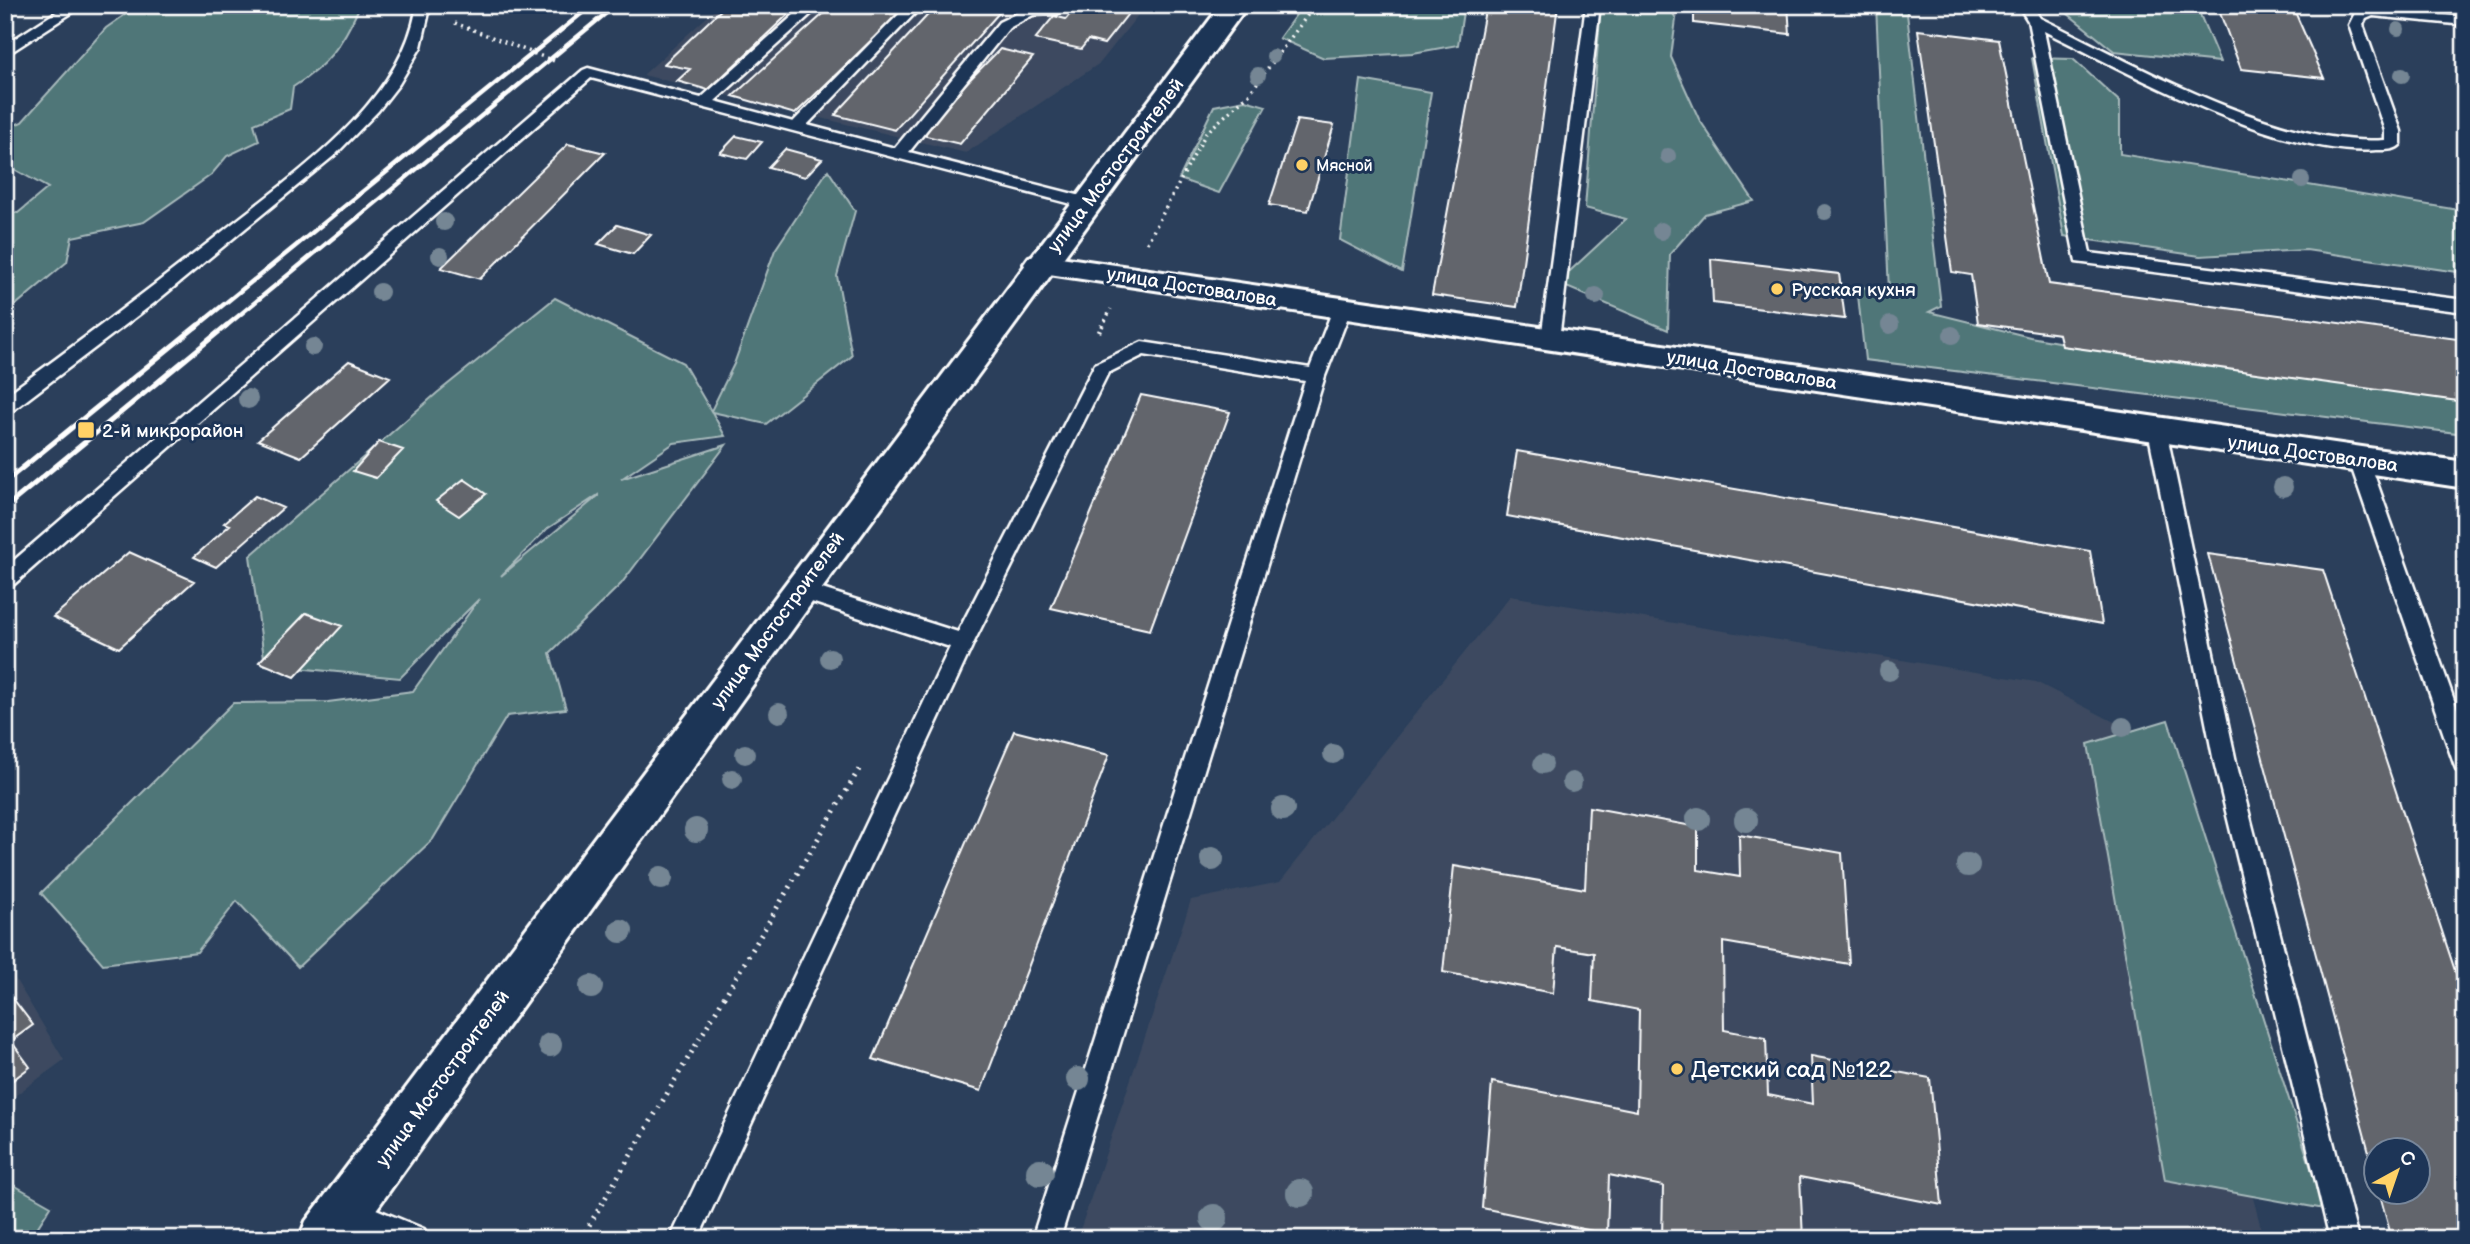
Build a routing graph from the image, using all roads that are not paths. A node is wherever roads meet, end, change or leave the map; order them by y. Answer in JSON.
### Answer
{"nodes":[{"id":1,"x":77,"y":5,"type":"edge"},
{"id":2,"x":814,"y":5,"type":"edge"},
{"id":3,"x":916,"y":5,"type":"edge"},
{"id":4,"x":1064,"y":5,"type":"edge"},
{"id":5,"x":1235,"y":5,"type":"edge"},
{"id":6,"x":1593,"y":5,"type":"edge"},
{"id":7,"x":2025,"y":5,"type":"edge"},
{"id":8,"x":420,"y":7,"type":"edge"},
{"id":9,"x":2035,"y":21,"type":"junction"},
{"id":10,"x":2465,"y":21,"type":"edge"},
{"id":11,"x":5,"y":51,"type":"edge"},
{"id":12,"x":703,"y":104,"type":"junction"},
{"id":13,"x":796,"y":128,"type":"junction"},
{"id":14,"x":898,"y":155,"type":"junction"},
{"id":15,"x":1087,"y":203,"type":"junction"},
{"id":16,"x":1040,"y":264,"type":"junction"},
{"id":17,"x":2465,"y":306,"type":"edge"},
{"id":18,"x":1342,"y":309,"type":"junction"},
{"id":19,"x":1550,"y":339,"type":"junction"},
{"id":20,"x":1316,"y":376,"type":"junction"},
{"id":21,"x":5,"y":406,"type":"edge"},
{"id":22,"x":2157,"y":430,"type":"junction"},
{"id":23,"x":2359,"y":460,"type":"junction"},
{"id":24,"x":2465,"y":475,"type":"edge"},
{"id":25,"x":5,"y":580,"type":"edge"},
{"id":26,"x":800,"y":590,"type":"junction"},
{"id":27,"x":963,"y":642,"type":"junction"},
{"id":28,"x":2465,"y":764,"type":"edge"},
{"id":29,"x":334,"y":1225,"type":"edge"},
{"id":30,"x":414,"y":1239,"type":"edge"},
{"id":31,"x":684,"y":1239,"type":"edge"},
{"id":32,"x":1046,"y":1239,"type":"edge"},
{"id":33,"x":2344,"y":1239,"type":"edge"}],
"edges":[{"from":1,"to":11,"type":"lane"},
{"from":2,"to":12,"type":"lane"},
{"from":3,"to":13,"type":"lane"},
{"from":4,"to":14,"type":"lane"},
{"from":5,"to":15,"type":"main road","name":"улица Мостостроителей"},
{"from":6,"to":19,"type":"lane"},
{"from":7,"to":9,"type":"lane"},
{"from":8,"to":21,"type":"lane"},
{"from":9,"to":10,"type":"lane"},
{"from":9,"to":17,"type":"lane"},
{"from":12,"to":13,"type":"lane"},
{"from":12,"to":25,"type":"lane"},
{"from":13,"to":14,"type":"lane"},
{"from":14,"to":15,"type":"lane"},
{"from":15,"to":16,"type":"main road","name":"улица Мостостроителей"},
{"from":16,"to":18,"type":"main road","name":"улица Достовалова"},
{"from":16,"to":26,"type":"main road","name":"улица Мостостроителей"},
{"from":18,"to":19,"type":"main road","name":"улица Достовалова"},
{"from":18,"to":20,"type":"lane"},
{"from":19,"to":22,"type":"main road","name":"улица Достовалова"},
{"from":20,"to":27,"type":"lane"},
{"from":20,"to":32,"type":"lane"},
{"from":22,"to":23,"type":"main road","name":"улица Достовалова"},
{"from":22,"to":33,"type":"lane"},
{"from":23,"to":24,"type":"main road","name":"улица Достовалова"},
{"from":23,"to":28,"type":"lane"},
{"from":26,"to":27,"type":"lane"},
{"from":26,"to":29,"type":"main road","name":"улица Мостостроителей"},
{"from":27,"to":31,"type":"lane"},
{"from":29,"to":30,"type":"lane"}]}
